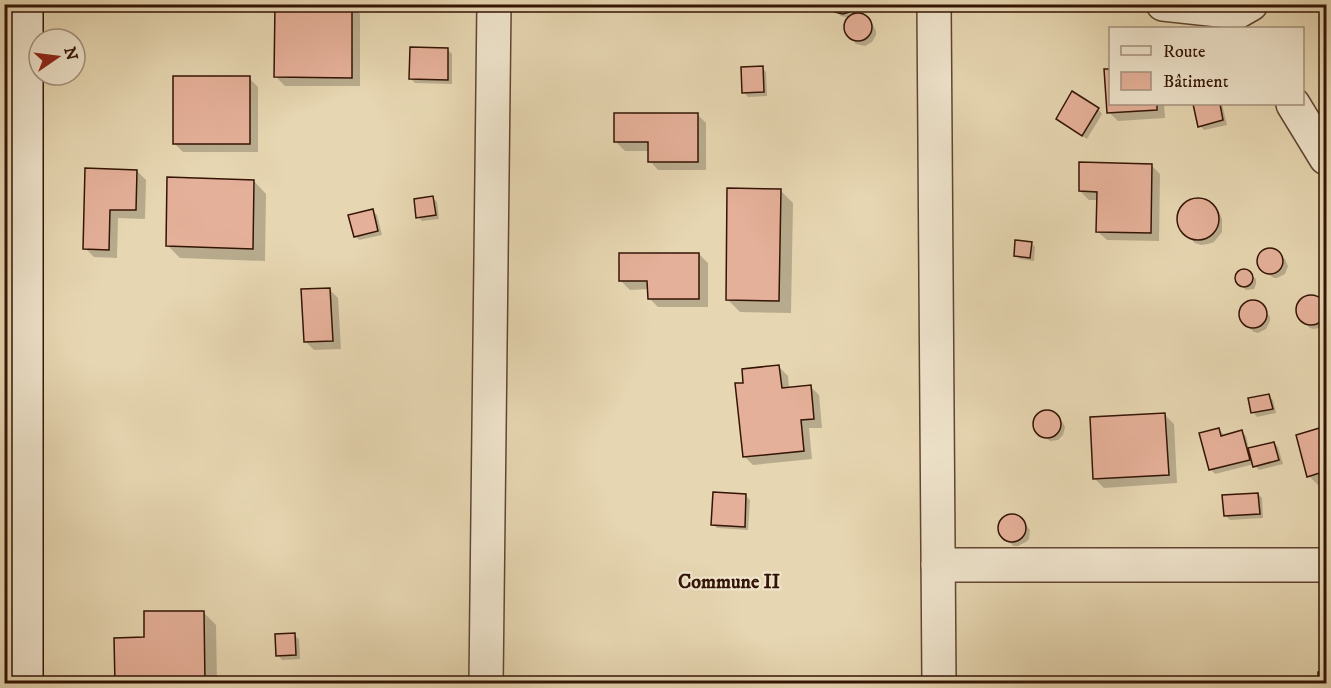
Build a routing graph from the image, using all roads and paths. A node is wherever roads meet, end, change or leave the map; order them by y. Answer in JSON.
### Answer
{"nodes":[{"id":1,"x":26,"y":4,"type":"edge"},
{"id":2,"x":494,"y":4,"type":"edge"},
{"id":3,"x":934,"y":4,"type":"edge"},
{"id":4,"x":1163,"y":4,"type":"edge"},
{"id":5,"x":1249,"y":12,"type":"edge"},
{"id":6,"x":1294,"y":105,"type":"edge"},
{"id":7,"x":1326,"y":158,"type":"edge"},
{"id":8,"x":938,"y":565,"type":"junction"},
{"id":9,"x":1326,"y":565,"type":"edge"},
{"id":10,"x":26,"y":684,"type":"edge"},
{"id":11,"x":486,"y":684,"type":"edge"},
{"id":12,"x":939,"y":684,"type":"edge"}],
"edges":[{"from":1,"to":10,"type":"street"},
{"from":2,"to":11,"type":"street"},
{"from":3,"to":8,"type":"street"},
{"from":4,"to":5,"type":"street"},
{"from":6,"to":7,"type":"street"},
{"from":8,"to":9,"type":"street"},
{"from":8,"to":12,"type":"street"}]}
